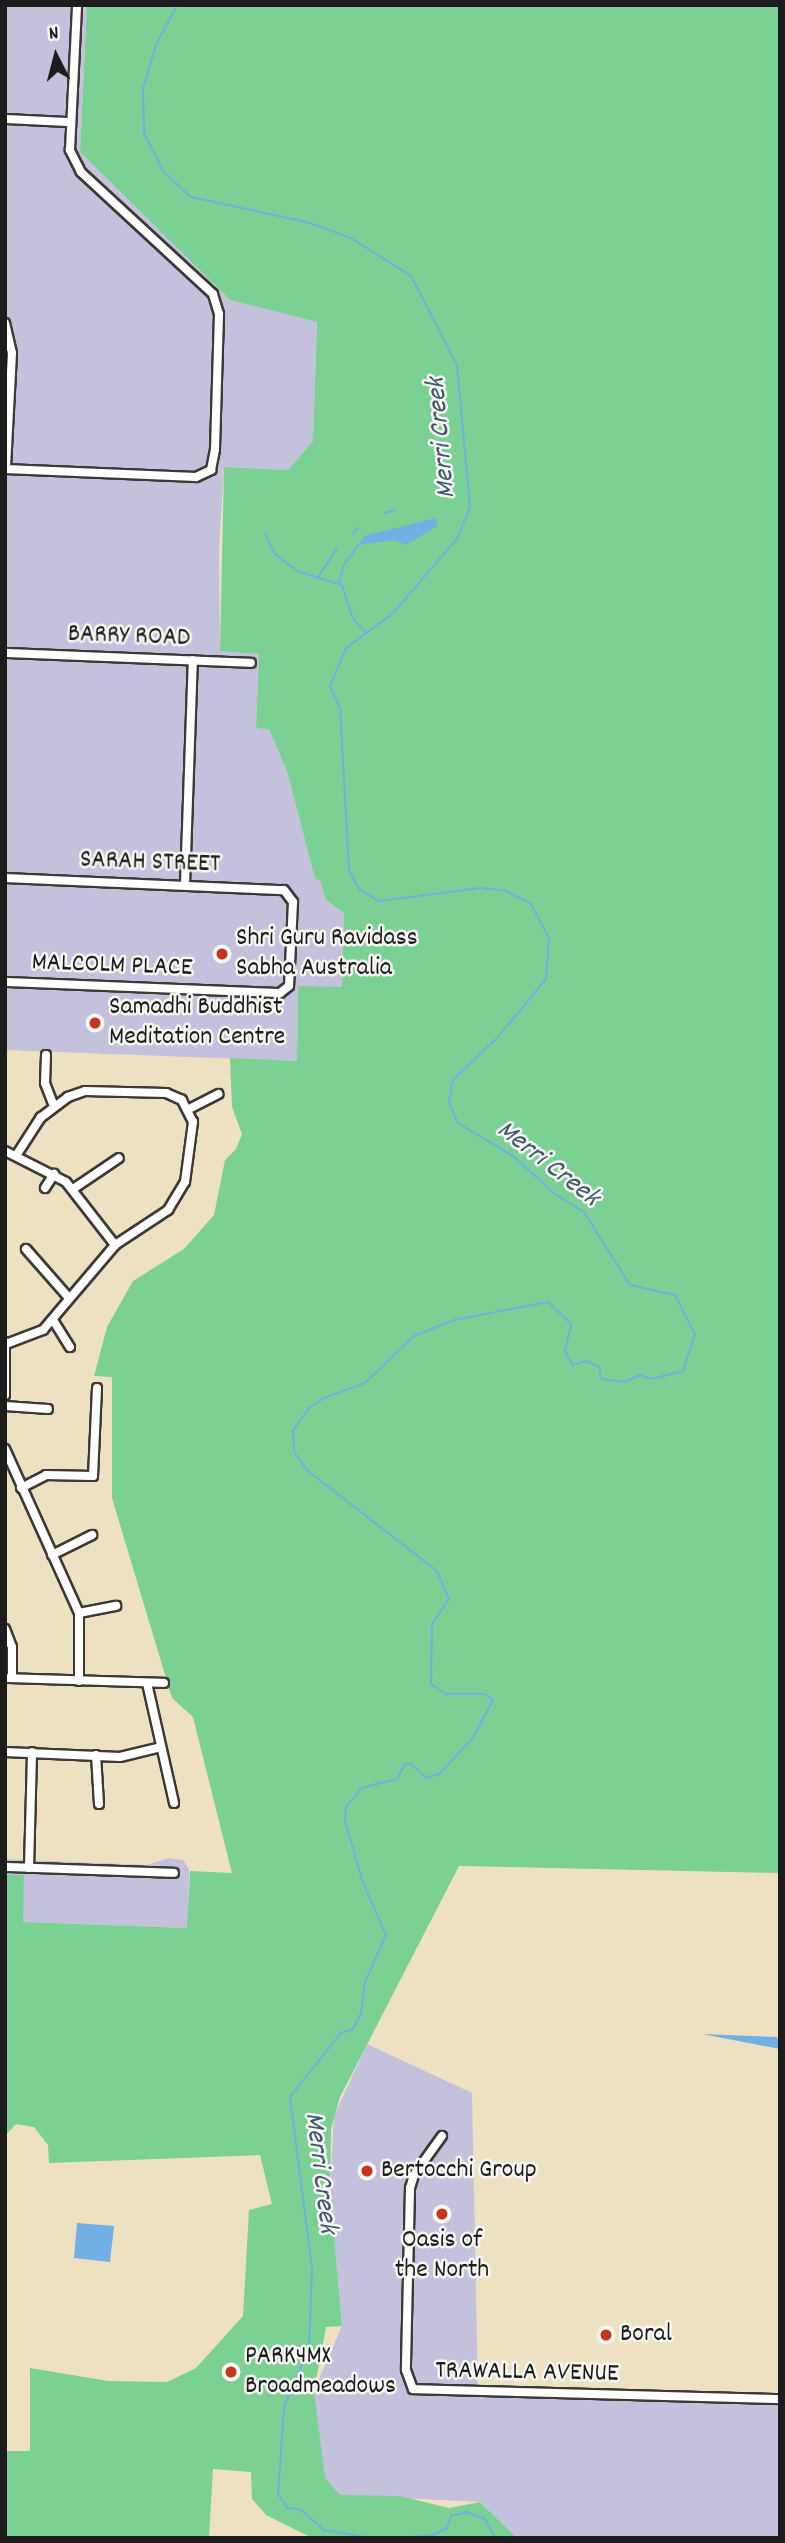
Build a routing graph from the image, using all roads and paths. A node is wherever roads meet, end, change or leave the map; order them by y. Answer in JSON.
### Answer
{"nodes":[{"id":1,"x":77,"y":5,"type":"edge"},
{"id":2,"x":5,"y":119,"type":"edge"},
{"id":3,"x":68,"y":122,"type":"junction"},
{"id":4,"x":5,"y":323,"type":"edge"},
{"id":5,"x":6,"y":469,"type":"edge"},
{"id":6,"x":5,"y":653,"type":"edge"},
{"id":7,"x":193,"y":660,"type":"junction"},
{"id":8,"x":251,"y":663,"type":"dead end"},
{"id":9,"x":5,"y":878,"type":"edge"},
{"id":10,"x":185,"y":885,"type":"junction"},
{"id":11,"x":291,"y":894,"type":"joint"},
{"id":12,"x":5,"y":982,"type":"edge"},
{"id":13,"x":46,"y":1055,"type":"dead end"},
{"id":14,"x":218,"y":1094,"type":"dead end"},
{"id":15,"x":54,"y":1106,"type":"junction"},
{"id":16,"x":189,"y":1109,"type":"junction"},
{"id":17,"x":5,"y":1151,"type":"edge"},
{"id":18,"x":16,"y":1156,"type":"junction"},
{"id":19,"x":119,"y":1158,"type":"dead end"},
{"id":20,"x":54,"y":1174,"type":"junction"},
{"id":21,"x":46,"y":1188,"type":"dead end"},
{"id":22,"x":73,"y":1189,"type":"junction"},
{"id":23,"x":115,"y":1245,"type":"junction"},
{"id":24,"x":26,"y":1249,"type":"dead end"},
{"id":25,"x":69,"y":1298,"type":"junction"},
{"id":26,"x":53,"y":1320,"type":"junction"},
{"id":27,"x":6,"y":1343,"type":"edge"},
{"id":28,"x":70,"y":1347,"type":"dead end"},
{"id":29,"x":97,"y":1388,"type":"dead end"},
{"id":30,"x":5,"y":1395,"type":"edge"},
{"id":31,"x":5,"y":1406,"type":"edge"},
{"id":32,"x":48,"y":1409,"type":"dead end"},
{"id":33,"x":5,"y":1449,"type":"edge"},
{"id":34,"x":21,"y":1488,"type":"junction"},
{"id":35,"x":92,"y":1535,"type":"dead end"},
{"id":36,"x":52,"y":1555,"type":"junction"},
{"id":37,"x":116,"y":1606,"type":"dead end"},
{"id":38,"x":79,"y":1613,"type":"junction"},
{"id":39,"x":5,"y":1629,"type":"edge"},
{"id":40,"x":8,"y":1678,"type":"edge"},
{"id":41,"x":79,"y":1681,"type":"junction"},
{"id":42,"x":147,"y":1683,"type":"junction"},
{"id":43,"x":164,"y":1684,"type":"dead end"},
{"id":44,"x":161,"y":1747,"type":"junction"},
{"id":45,"x":5,"y":1752,"type":"edge"},
{"id":46,"x":32,"y":1752,"type":"junction"},
{"id":47,"x":96,"y":1755,"type":"junction"},
{"id":48,"x":174,"y":1803,"type":"dead end"},
{"id":49,"x":99,"y":1804,"type":"dead end"},
{"id":50,"x":5,"y":1867,"type":"edge"},
{"id":51,"x":29,"y":1868,"type":"junction"},
{"id":52,"x":174,"y":1873,"type":"dead end"},
{"id":53,"x":442,"y":2136,"type":"dead end"},
{"id":54,"x":780,"y":2399,"type":"edge"}],
"edges":[{"from":1,"to":3,"type":"street"},
{"from":2,"to":3,"type":"street"},
{"from":3,"to":5,"type":"street"},
{"from":4,"to":5,"type":"street"},
{"from":6,"to":7,"type":"street","name":"BARRY ROAD"},
{"from":7,"to":8,"type":"street","name":"BARRY ROAD"},
{"from":7,"to":10,"type":"street"},
{"from":9,"to":10,"type":"street","name":"SARAH STREET"},
{"from":10,"to":11,"type":"street","name":"SARAH STREET"},
{"from":11,"to":12,"type":"street","name":"MALCOLM PLACE"},
{"from":13,"to":15,"type":"street"},
{"from":14,"to":16,"type":"street"},
{"from":15,"to":16,"type":"street"},
{"from":15,"to":18,"type":"street"},
{"from":16,"to":23,"type":"street"},
{"from":17,"to":18,"type":"street"},
{"from":18,"to":20,"type":"street"},
{"from":19,"to":22,"type":"street"},
{"from":20,"to":21,"type":"street"},
{"from":20,"to":22,"type":"street"},
{"from":22,"to":23,"type":"street"},
{"from":23,"to":25,"type":"street"},
{"from":24,"to":25,"type":"street"},
{"from":25,"to":26,"type":"street"},
{"from":26,"to":27,"type":"street"},
{"from":26,"to":28,"type":"street"},
{"from":27,"to":30,"type":"street"},
{"from":29,"to":34,"type":"street"},
{"from":31,"to":32,"type":"street"},
{"from":33,"to":34,"type":"street"},
{"from":34,"to":36,"type":"street"},
{"from":35,"to":36,"type":"street"},
{"from":36,"to":38,"type":"street"},
{"from":37,"to":38,"type":"street"},
{"from":38,"to":41,"type":"street"},
{"from":39,"to":40,"type":"street"},
{"from":40,"to":41,"type":"street"},
{"from":41,"to":42,"type":"street"},
{"from":42,"to":43,"type":"street"},
{"from":42,"to":44,"type":"street"},
{"from":44,"to":47,"type":"street"},
{"from":44,"to":48,"type":"street"},
{"from":45,"to":46,"type":"street"},
{"from":46,"to":47,"type":"street"},
{"from":46,"to":51,"type":"street"},
{"from":47,"to":49,"type":"street"},
{"from":50,"to":51,"type":"street"},
{"from":51,"to":52,"type":"street"},
{"from":53,"to":54,"type":"street","name":"TRAWALLA AVENUE"}]}
